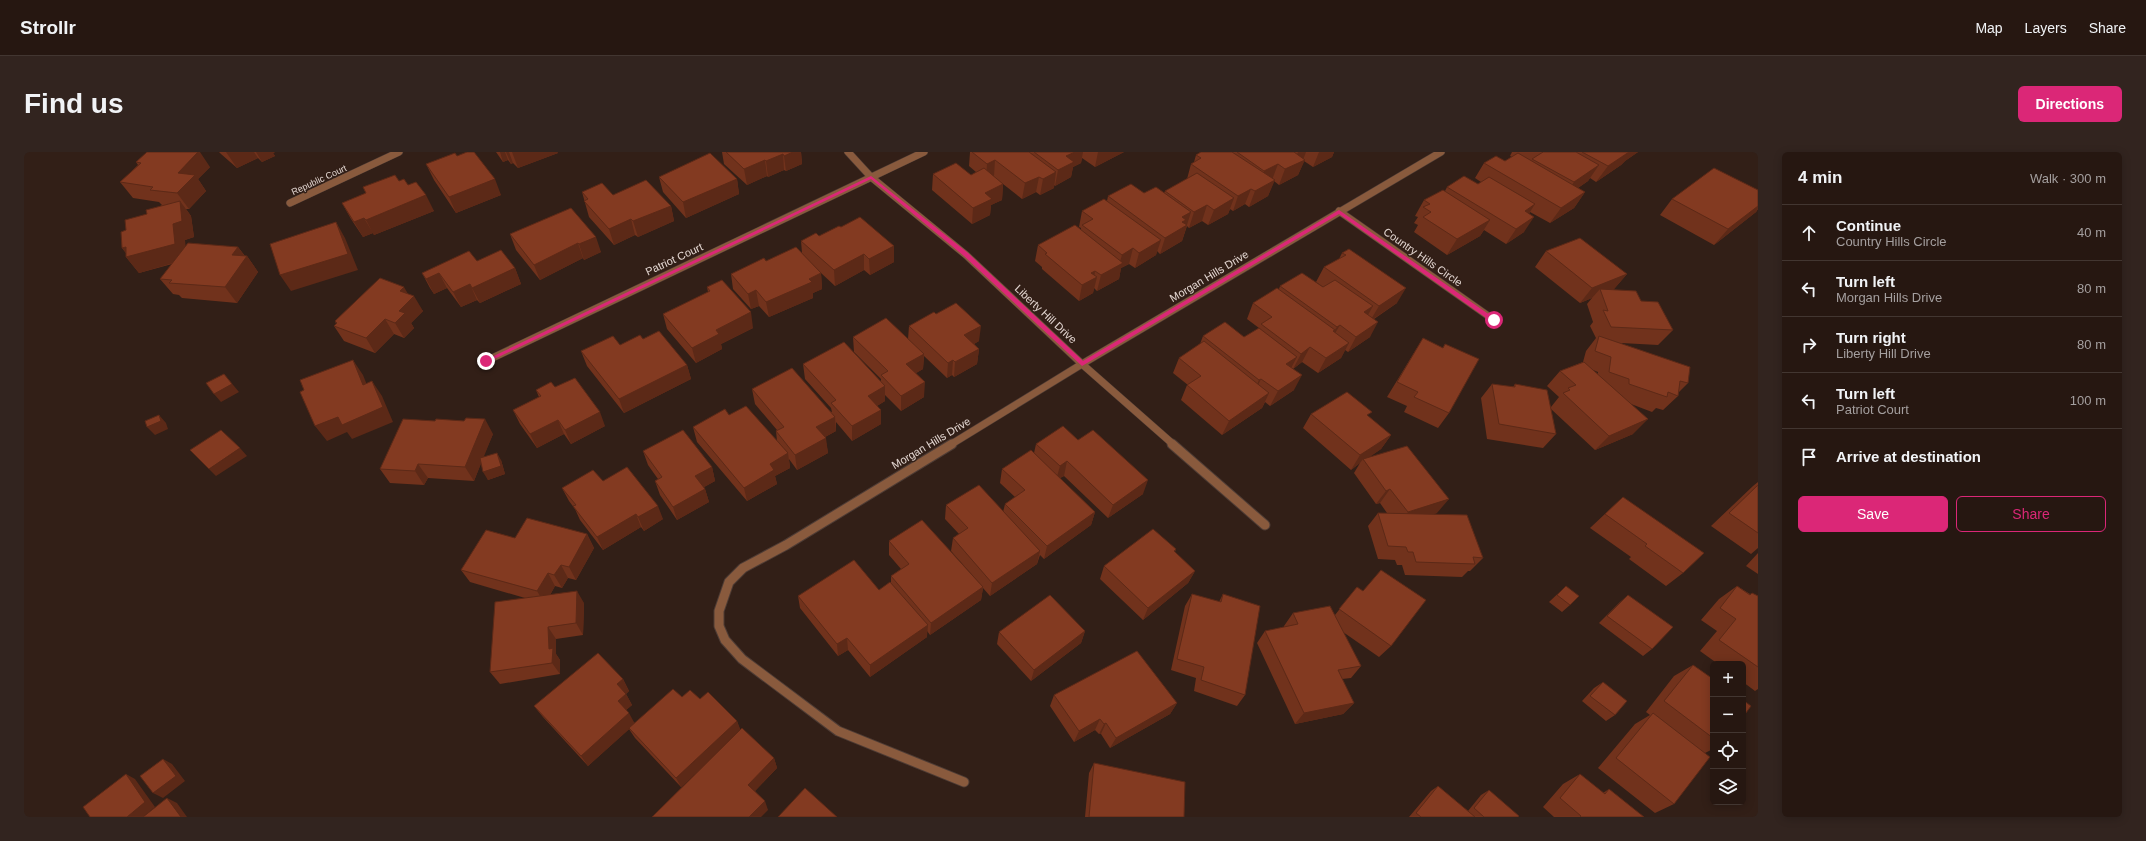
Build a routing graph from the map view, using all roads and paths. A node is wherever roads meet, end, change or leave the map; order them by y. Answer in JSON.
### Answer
{"nodes":[{"id":1,"x":399,"y":152,"type":"edge"},
{"id":2,"x":848,"y":152,"type":"edge"},
{"id":3,"x":924,"y":152,"type":"edge"},
{"id":4,"x":1441,"y":152,"type":"edge"},
{"id":5,"x":871,"y":177,"type":"junction"},
{"id":6,"x":290,"y":203,"type":"dead end"},
{"id":7,"x":1339,"y":211,"type":"junction"},
{"id":8,"x":1494,"y":320,"type":"dead end"},
{"id":9,"x":486,"y":361,"type":"dead end"},
{"id":10,"x":1082,"y":364,"type":"junction"},
{"id":11,"x":1265,"y":525,"type":"dead end"},
{"id":12,"x":964,"y":782,"type":"dead end"}],
"edges":[{"from":1,"to":6,"type":"street","name":"Republic Court"},
{"from":2,"to":5,"type":"street","name":"Liberty Hill Drive"},
{"from":3,"to":5,"type":"street","name":"Patriot Court"},
{"from":4,"to":7,"type":"street","name":"Morgan Hills Drive"},
{"from":5,"to":9,"type":"street","name":"Patriot Court"},
{"from":5,"to":10,"type":"street","name":"Liberty Hill Drive"},
{"from":7,"to":8,"type":"street","name":"Country Hills Circle"},
{"from":7,"to":10,"type":"street","name":"Morgan Hills Drive"},
{"from":10,"to":11,"type":"street","name":"Liberty Hill Drive"},
{"from":10,"to":12,"type":"street","name":"Morgan Hills Drive"}]}
